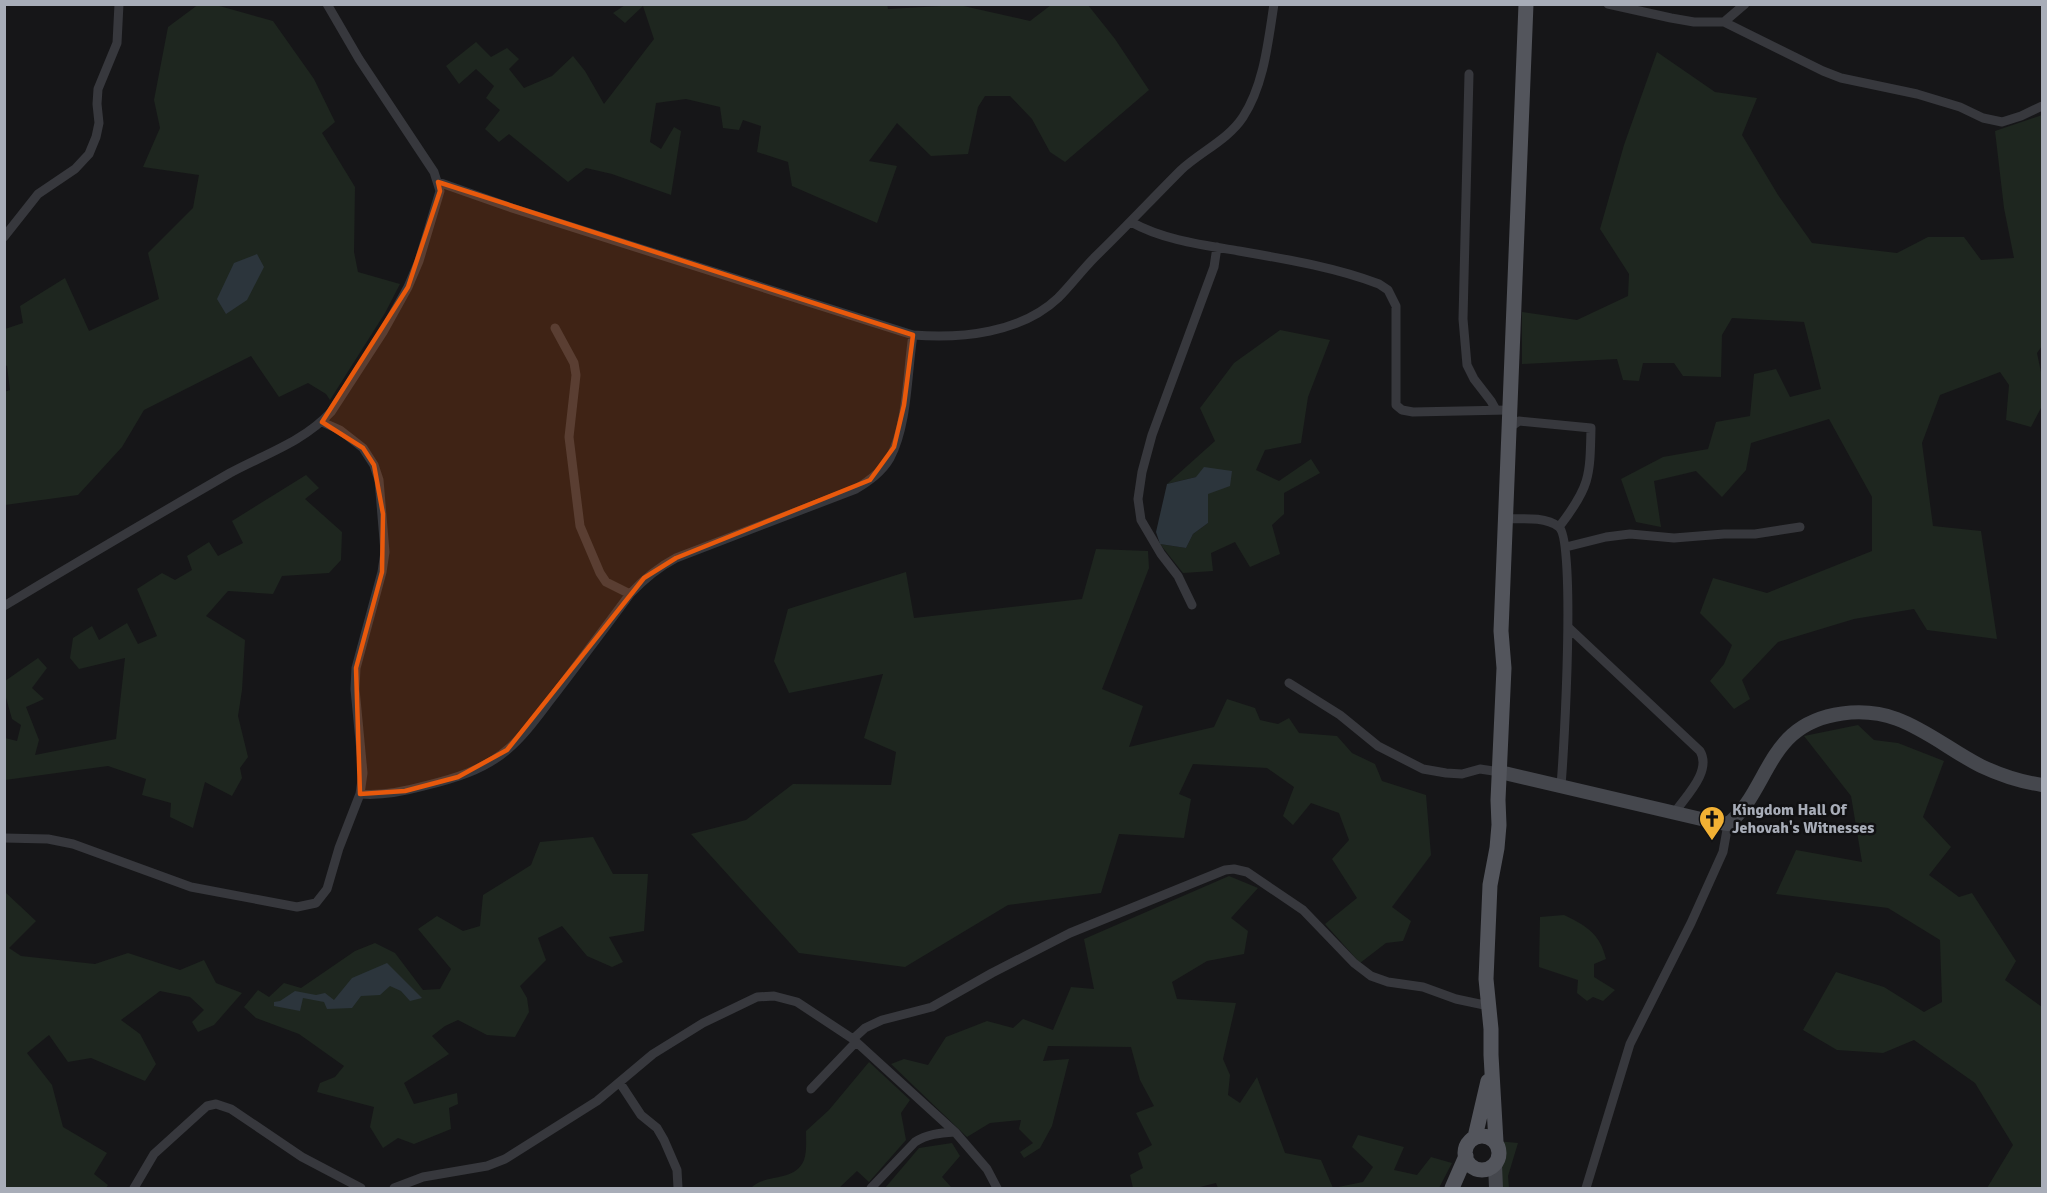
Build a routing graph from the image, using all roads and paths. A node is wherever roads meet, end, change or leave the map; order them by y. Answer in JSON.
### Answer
{"nodes":[{"id":1,"x":119,"y":4,"type":"edge"},
{"id":2,"x":327,"y":4,"type":"edge"},
{"id":3,"x":1274,"y":4,"type":"edge"},
{"id":4,"x":1526,"y":4,"type":"edge"},
{"id":5,"x":1608,"y":4,"type":"edge"},
{"id":6,"x":1745,"y":4,"type":"edge"},
{"id":7,"x":1724,"y":22,"type":"junction"},
{"id":8,"x":1469,"y":74,"type":"dead end"},
{"id":9,"x":2043,"y":106,"type":"edge"},
{"id":10,"x":438,"y":182,"type":"junction"},
{"id":11,"x":1131,"y":222,"type":"junction"},
{"id":12,"x":4,"y":237,"type":"edge"},
{"id":13,"x":1216,"y":247,"type":"junction"},
{"id":14,"x":555,"y":328,"type":"dead end"},
{"id":15,"x":913,"y":335,"type":"junction"},
{"id":16,"x":1502,"y":410,"type":"junction"},
{"id":17,"x":322,"y":422,"type":"junction"},
{"id":18,"x":1508,"y":429,"type":"junction"},
{"id":19,"x":1505,"y":519,"type":"junction"},
{"id":20,"x":1558,"y":526,"type":"junction"},
{"id":21,"x":1800,"y":527,"type":"dead end"},
{"id":22,"x":1566,"y":546,"type":"junction"},
{"id":23,"x":630,"y":594,"type":"junction"},
{"id":24,"x":1192,"y":605,"type":"dead end"},
{"id":25,"x":4,"y":606,"type":"edge"},
{"id":26,"x":1569,"y":628,"type":"junction"},
{"id":27,"x":1289,"y":683,"type":"dead end"},
{"id":28,"x":1500,"y":772,"type":"junction"},
{"id":29,"x":1561,"y":785,"type":"junction"},
{"id":30,"x":2043,"y":785,"type":"edge"},
{"id":31,"x":360,"y":794,"type":"junction"},
{"id":32,"x":1675,"y":812,"type":"junction"},
{"id":33,"x":1728,"y":824,"type":"junction"},
{"id":34,"x":4,"y":838,"type":"edge"},
{"id":35,"x":1489,"y":1006,"type":"junction"},
{"id":36,"x":854,"y":1040,"type":"junction"},
{"id":37,"x":1492,"y":1064,"type":"junction"},
{"id":38,"x":621,"y":1083,"type":"junction"},
{"id":39,"x":811,"y":1089,"type":"dead end"},
{"id":40,"x":955,"y":1132,"type":"junction"},
{"id":41,"x":1475,"y":1137,"type":"junction"},
{"id":42,"x":1496,"y":1142,"type":"junction"},
{"id":43,"x":1466,"y":1156,"type":"junction"},
{"id":44,"x":1495,"y":1165,"type":"junction"},
{"id":45,"x":134,"y":1188,"type":"edge"},
{"id":46,"x":361,"y":1188,"type":"edge"},
{"id":47,"x":394,"y":1188,"type":"edge"},
{"id":48,"x":678,"y":1188,"type":"edge"},
{"id":49,"x":871,"y":1188,"type":"edge"},
{"id":50,"x":997,"y":1188,"type":"edge"},
{"id":51,"x":1452,"y":1188,"type":"edge"},
{"id":52,"x":1496,"y":1188,"type":"edge"},
{"id":53,"x":1586,"y":1188,"type":"edge"}],
"edges":[{"from":1,"to":12,"type":"street"},
{"from":2,"to":10,"type":"street"},
{"from":3,"to":11,"type":"street"},
{"from":4,"to":16,"type":"main road"},
{"from":5,"to":7,"type":"street"},
{"from":6,"to":7,"type":"street"},
{"from":7,"to":9,"type":"street"},
{"from":8,"to":16,"type":"street"},
{"from":10,"to":15,"type":"street"},
{"from":10,"to":17,"type":"street"},
{"from":11,"to":13,"type":"street"},
{"from":11,"to":15,"type":"street"},
{"from":13,"to":16,"type":"street"},
{"from":13,"to":24,"type":"street"},
{"from":14,"to":23,"type":"street"},
{"from":15,"to":23,"type":"street"},
{"from":16,"to":18,"type":"main road"},
{"from":17,"to":25,"type":"street"},
{"from":17,"to":31,"type":"street"},
{"from":18,"to":19,"type":"main road"},
{"from":18,"to":20,"type":"street"},
{"from":19,"to":20,"type":"street"},
{"from":19,"to":28,"type":"main road"},
{"from":20,"to":22,"type":"street"},
{"from":21,"to":22,"type":"street"},
{"from":22,"to":26,"type":"street"},
{"from":23,"to":31,"type":"street"},
{"from":26,"to":29,"type":"street"},
{"from":26,"to":32,"type":"street"},
{"from":27,"to":28,"type":"street"},
{"from":28,"to":29,"type":"main road"},
{"from":28,"to":35,"type":"main road"},
{"from":29,"to":32,"type":"main road"},
{"from":30,"to":33,"type":"main road"},
{"from":31,"to":34,"type":"street"},
{"from":32,"to":33,"type":"main road"},
{"from":33,"to":53,"type":"street"},
{"from":35,"to":36,"type":"street"},
{"from":35,"to":37,"type":"main road"},
{"from":36,"to":38,"type":"street"},
{"from":36,"to":39,"type":"street"},
{"from":36,"to":40,"type":"street"},
{"from":37,"to":41,"type":"main road"},
{"from":37,"to":42,"type":"main road"},
{"from":38,"to":47,"type":"street"},
{"from":38,"to":48,"type":"street"},
{"from":40,"to":49,"type":"street"},
{"from":40,"to":50,"type":"street"},
{"from":41,"to":42,"type":"main road"},
{"from":41,"to":43,"type":"main road"},
{"from":42,"to":44,"type":"main road"},
{"from":43,"to":44,"type":"main road"},
{"from":43,"to":51,"type":"main road"},
{"from":44,"to":52,"type":"main road"},
{"from":45,"to":46,"type":"street"}]}
